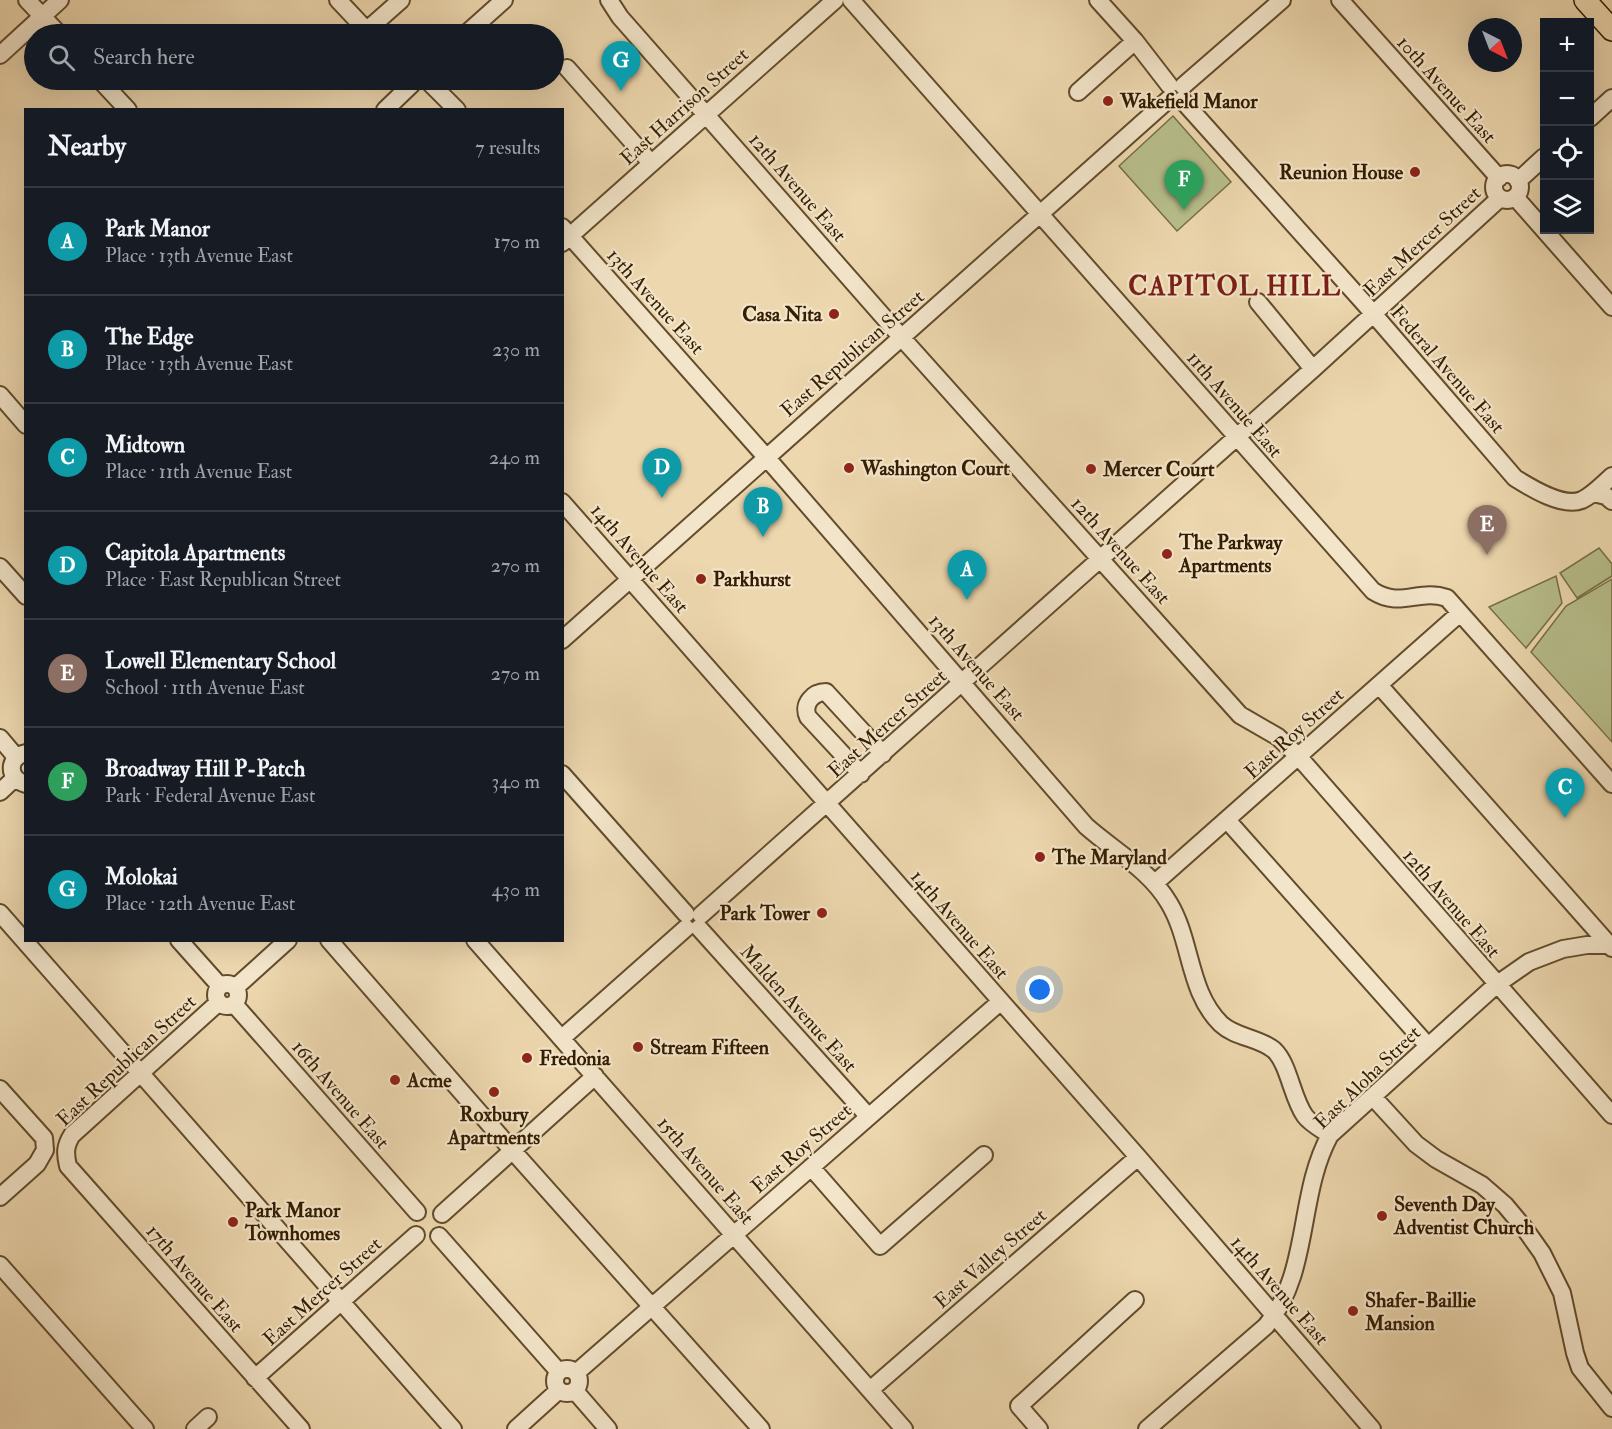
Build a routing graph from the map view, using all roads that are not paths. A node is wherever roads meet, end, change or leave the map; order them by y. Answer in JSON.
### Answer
{"nodes":[{"id":1,"x":27,"y":0,"type":"edge"},
{"id":2,"x":60,"y":0,"type":"edge"},
{"id":3,"x":338,"y":0,"type":"edge"},
{"id":4,"x":401,"y":0,"type":"edge"},
{"id":5,"x":504,"y":0,"type":"edge"},
{"id":6,"x":609,"y":0,"type":"edge"},
{"id":7,"x":835,"y":0,"type":"edge"},
{"id":8,"x":852,"y":0,"type":"edge"},
{"id":9,"x":1098,"y":0,"type":"edge"},
{"id":10,"x":1282,"y":0,"type":"edge"},
{"id":11,"x":1340,"y":0,"type":"edge"},
{"id":12,"x":1585,"y":0,"type":"edge"},
{"id":13,"x":42,"y":16,"type":"junction"},
{"id":14,"x":33,"y":24,"type":"edge"},
{"id":15,"x":50,"y":24,"type":"edge"},
{"id":16,"x":360,"y":24,"type":"edge"},
{"id":17,"x":377,"y":24,"type":"edge"},
{"id":18,"x":477,"y":24,"type":"edge"},
{"id":19,"x":1612,"y":30,"type":"edge"},
{"id":20,"x":24,"y":33,"type":"edge"},
{"id":21,"x":1135,"y":41,"type":"junction"},
{"id":22,"x":0,"y":55,"type":"edge"},
{"id":23,"x":567,"y":68,"type":"dead end"},
{"id":24,"x":109,"y":90,"type":"edge"},
{"id":25,"x":404,"y":90,"type":"edge"},
{"id":26,"x":440,"y":90,"type":"edge"},
{"id":27,"x":1078,"y":92,"type":"dead end"},
{"id":28,"x":1176,"y":93,"type":"junction"},
{"id":29,"x":1612,"y":98,"type":"edge"},
{"id":30,"x":126,"y":108,"type":"edge"},
{"id":31,"x":387,"y":108,"type":"edge"},
{"id":32,"x":455,"y":108,"type":"edge"},
{"id":33,"x":706,"y":114,"type":"junction"},
{"id":34,"x":1594,"y":114,"type":"edge"},
{"id":35,"x":1540,"y":161,"type":"edge"},
{"id":36,"x":651,"y":163,"type":"junction"},
{"id":37,"x":1499,"y":178,"type":"junction"},
{"id":38,"x":1518,"y":180,"type":"junction"},
{"id":39,"x":1508,"y":198,"type":"junction"},
{"id":40,"x":1041,"y":213,"type":"junction"},
{"id":41,"x":565,"y":235,"type":"edge"},
{"id":42,"x":1258,"y":302,"type":"dead end"},
{"id":43,"x":1611,"y":302,"type":"edge"},
{"id":44,"x":1374,"y":315,"type":"junction"},
{"id":45,"x":902,"y":338,"type":"junction"},
{"id":46,"x":1313,"y":369,"type":"junction"},
{"id":47,"x":0,"y":394,"type":"edge"},
{"id":48,"x":24,"y":423,"type":"edge"},
{"id":49,"x":1237,"y":438,"type":"junction"},
{"id":50,"x":766,"y":457,"type":"junction"},
{"id":51,"x":1612,"y":476,"type":"edge"},
{"id":52,"x":1593,"y":493,"type":"junction"},
{"id":53,"x":1612,"y":501,"type":"edge"},
{"id":54,"x":564,"y":504,"type":"edge"},
{"id":55,"x":1101,"y":560,"type":"junction"},
{"id":56,"x":0,"y":567,"type":"edge"},
{"id":57,"x":630,"y":578,"type":"junction"},
{"id":58,"x":24,"y":594,"type":"edge"},
{"id":59,"x":1460,"y":613,"type":"junction"},
{"id":60,"x":564,"y":638,"type":"edge"},
{"id":61,"x":963,"y":683,"type":"junction"},
{"id":62,"x":1379,"y":685,"type":"junction"},
{"id":63,"x":0,"y":738,"type":"edge"},
{"id":64,"x":883,"y":754,"type":"junction"},
{"id":65,"x":21,"y":755,"type":"edge"},
{"id":66,"x":1298,"y":756,"type":"junction"},
{"id":67,"x":861,"y":774,"type":"junction"},
{"id":68,"x":564,"y":776,"type":"edge"},
{"id":69,"x":20,"y":781,"type":"edge"},
{"id":70,"x":1612,"y":784,"type":"edge"},
{"id":71,"x":0,"y":792,"type":"edge"},
{"id":72,"x":827,"y":804,"type":"junction"},
{"id":73,"x":1227,"y":820,"type":"junction"},
{"id":74,"x":1155,"y":883,"type":"junction"},
{"id":75,"x":0,"y":913,"type":"edge"},
{"id":76,"x":693,"y":922,"type":"junction"},
{"id":77,"x":24,"y":941,"type":"edge"},
{"id":78,"x":25,"y":942,"type":"edge"},
{"id":79,"x":181,"y":942,"type":"edge"},
{"id":80,"x":286,"y":942,"type":"edge"},
{"id":81,"x":331,"y":942,"type":"edge"},
{"id":82,"x":477,"y":942,"type":"edge"},
{"id":83,"x":1611,"y":946,"type":"edge"},
{"id":84,"x":1496,"y":985,"type":"junction"},
{"id":85,"x":227,"y":995,"type":"junction"},
{"id":86,"x":1000,"y":1002,"type":"junction"},
{"id":87,"x":562,"y":1038,"type":"junction"},
{"id":88,"x":1428,"y":1047,"type":"junction"},
{"id":89,"x":139,"y":1073,"type":"junction"},
{"id":90,"x":595,"y":1076,"type":"junction"},
{"id":91,"x":0,"y":1089,"type":"edge"},
{"id":92,"x":1373,"y":1097,"type":"junction"},
{"id":93,"x":1612,"y":1115,"type":"edge"},
{"id":94,"x":868,"y":1116,"type":"junction"},
{"id":95,"x":1330,"y":1136,"type":"junction"},
{"id":96,"x":65,"y":1150,"type":"joint"},
{"id":97,"x":512,"y":1150,"type":"junction"},
{"id":98,"x":984,"y":1155,"type":"dead end"},
{"id":99,"x":1138,"y":1157,"type":"junction"},
{"id":100,"x":811,"y":1167,"type":"junction"},
{"id":101,"x":0,"y":1197,"type":"edge"},
{"id":102,"x":417,"y":1212,"type":"junction"},
{"id":103,"x":442,"y":1214,"type":"junction"},
{"id":104,"x":416,"y":1234,"type":"junction"},
{"id":105,"x":735,"y":1234,"type":"junction"},
{"id":106,"x":439,"y":1236,"type":"junction"},
{"id":107,"x":0,"y":1265,"type":"edge"},
{"id":108,"x":1135,"y":1300,"type":"dead end"},
{"id":109,"x":342,"y":1301,"type":"junction"},
{"id":110,"x":652,"y":1306,"type":"junction"},
{"id":111,"x":1274,"y":1316,"type":"junction"},
{"id":112,"x":559,"y":1372,"type":"junction"},
{"id":113,"x":576,"y":1373,"type":"junction"},
{"id":114,"x":255,"y":1378,"type":"junction"},
{"id":115,"x":870,"y":1390,"type":"junction"},
{"id":116,"x":567,"y":1391,"type":"junction"},
{"id":117,"x":1612,"y":1408,"type":"edge"},
{"id":118,"x":208,"y":1417,"type":"dead end"},
{"id":119,"x":145,"y":1429,"type":"edge"},
{"id":120,"x":195,"y":1429,"type":"edge"},
{"id":121,"x":301,"y":1429,"type":"edge"},
{"id":122,"x":453,"y":1429,"type":"edge"},
{"id":123,"x":516,"y":1429,"type":"edge"},
{"id":124,"x":608,"y":1429,"type":"edge"},
{"id":125,"x":761,"y":1429,"type":"edge"},
{"id":126,"x":904,"y":1429,"type":"edge"},
{"id":127,"x":1039,"y":1429,"type":"edge"},
{"id":128,"x":1147,"y":1429,"type":"edge"},
{"id":129,"x":1372,"y":1429,"type":"edge"}],
"edges":[{"from":1,"to":13,"type":"street"},
{"from":2,"to":13,"type":"street"},
{"from":3,"to":16,"type":"street"},
{"from":4,"to":17,"type":"street"},
{"from":5,"to":18,"type":"street"},
{"from":6,"to":33,"type":"street","name":"12th Avenue East"},
{"from":7,"to":33,"type":"street","name":"East Harrison Street"},
{"from":8,"to":40,"type":"street","name":"11th Avenue East"},
{"from":9,"to":21,"type":"street","name":"Federal Avenue East"},
{"from":10,"to":28,"type":"street","name":"East Republican Street"},
{"from":11,"to":37,"type":"street","name":"10th Avenue East"},
{"from":12,"to":19,"type":"main road"},
{"from":13,"to":14,"type":"street"},
{"from":13,"to":15,"type":"street"},
{"from":20,"to":22,"type":"street"},
{"from":21,"to":27,"type":"street"},
{"from":21,"to":28,"type":"street","name":"Federal Avenue East"},
{"from":23,"to":36,"type":"street"},
{"from":24,"to":30,"type":"street"},
{"from":25,"to":31,"type":"street"},
{"from":26,"to":32,"type":"street"},
{"from":28,"to":40,"type":"street","name":"East Republican Street"},
{"from":28,"to":44,"type":"street","name":"Federal Avenue East"},
{"from":29,"to":34,"type":"street"},
{"from":33,"to":36,"type":"street","name":"East Harrison Street"},
{"from":33,"to":45,"type":"street","name":"12th Avenue East"},
{"from":35,"to":38,"type":"street"},
{"from":36,"to":41,"type":"street","name":"East Harrison Street"},
{"from":37,"to":38,"type":"street"},
{"from":37,"to":39,"type":"street"},
{"from":38,"to":39,"type":"street"},
{"from":39,"to":43,"type":"street"},
{"from":39,"to":44,"type":"street","name":"East Mercer Street"},
{"from":40,"to":45,"type":"street","name":"East Republican Street"},
{"from":40,"to":49,"type":"street","name":"11th Avenue East"},
{"from":41,"to":50,"type":"street","name":"13th Avenue East"},
{"from":42,"to":46,"type":"street"},
{"from":44,"to":46,"type":"street","name":"East Mercer Street"},
{"from":44,"to":52,"type":"street","name":"Federal Avenue East"},
{"from":45,"to":50,"type":"street","name":"East Republican Street"},
{"from":45,"to":55,"type":"street","name":"12th Avenue East"},
{"from":46,"to":49,"type":"street","name":"East Mercer Street"},
{"from":47,"to":48,"type":"street"},
{"from":49,"to":55,"type":"street","name":"East Mercer Street"},
{"from":49,"to":59,"type":"street","name":"11th Avenue East"},
{"from":50,"to":57,"type":"street","name":"East Republican Street"},
{"from":50,"to":61,"type":"street","name":"13th Avenue East"},
{"from":51,"to":52,"type":"street"},
{"from":52,"to":53,"type":"street"},
{"from":54,"to":57,"type":"street","name":"14th Avenue East"},
{"from":55,"to":61,"type":"street","name":"East Mercer Street"},
{"from":55,"to":66,"type":"street","name":"12th Avenue East"},
{"from":56,"to":58,"type":"street"},
{"from":57,"to":60,"type":"street","name":"East Republican Street"},
{"from":57,"to":72,"type":"street","name":"14th Avenue East"},
{"from":59,"to":62,"type":"street","name":"East Roy Street"},
{"from":59,"to":70,"type":"street","name":"11th Avenue East"},
{"from":61,"to":64,"type":"street","name":"East Mercer Street"},
{"from":61,"to":74,"type":"street","name":"13th Avenue East"},
{"from":62,"to":66,"type":"street","name":"East Roy Street"},
{"from":62,"to":83,"type":"street"},
{"from":63,"to":65,"type":"street"},
{"from":64,"to":67,"type":"street","name":"East Mercer Street"},
{"from":64,"to":67,"type":"street"},
{"from":65,"to":69,"type":"street"},
{"from":66,"to":73,"type":"street","name":"East Roy Street"},
{"from":66,"to":84,"type":"street","name":"12th Avenue East"},
{"from":67,"to":72,"type":"street","name":"East Mercer Street"},
{"from":68,"to":76,"type":"street","name":"Malden Avenue East"},
{"from":69,"to":71,"type":"street"},
{"from":72,"to":76,"type":"street","name":"East Mercer Street"},
{"from":72,"to":86,"type":"street","name":"14th Avenue East"},
{"from":73,"to":74,"type":"street","name":"East Roy Street"},
{"from":73,"to":88,"type":"street"},
{"from":74,"to":95,"type":"street","name":"13th Avenue East"},
{"from":75,"to":77,"type":"street"},
{"from":76,"to":87,"type":"street","name":"East Mercer Street"},
{"from":76,"to":94,"type":"street","name":"Malden Avenue East"},
{"from":78,"to":89,"type":"street"},
{"from":79,"to":85,"type":"street","name":"16th Avenue East"},
{"from":80,"to":85,"type":"street","name":"East Republican Street"},
{"from":81,"to":97,"type":"street"},
{"from":82,"to":87,"type":"street","name":"15th Avenue East"},
{"from":83,"to":84,"type":"street","name":"East Aloha Street"},
{"from":84,"to":88,"type":"street","name":"East Aloha Street"},
{"from":84,"to":93,"type":"street","name":"12th Avenue East"},
{"from":85,"to":89,"type":"street","name":"East Republican Street"},
{"from":85,"to":102,"type":"street","name":"16th Avenue East"},
{"from":86,"to":94,"type":"street","name":"East Roy Street"},
{"from":86,"to":99,"type":"street","name":"14th Avenue East"},
{"from":87,"to":90,"type":"street","name":"15th Avenue East"},
{"from":88,"to":92,"type":"street","name":"East Aloha Street"},
{"from":89,"to":96,"type":"street","name":"East Republican Street"},
{"from":89,"to":109,"type":"street"},
{"from":90,"to":97,"type":"street"},
{"from":90,"to":105,"type":"street","name":"15th Avenue East"},
{"from":91,"to":101,"type":"street","name":"East Republican Street"},
{"from":92,"to":95,"type":"street","name":"East Aloha Street"},
{"from":92,"to":117,"type":"street"},
{"from":94,"to":100,"type":"street","name":"East Roy Street"},
{"from":95,"to":111,"type":"street","name":"East Aloha Street"},
{"from":96,"to":114,"type":"street","name":"17th Avenue East"},
{"from":97,"to":103,"type":"street"},
{"from":97,"to":110,"type":"street"},
{"from":98,"to":100,"type":"street"},
{"from":99,"to":111,"type":"street","name":"14th Avenue East"},
{"from":99,"to":115,"type":"street","name":"East Valley Street"},
{"from":100,"to":105,"type":"street","name":"East Roy Street"},
{"from":102,"to":103,"type":"street"},
{"from":102,"to":104,"type":"street"},
{"from":103,"to":106,"type":"street"},
{"from":104,"to":106,"type":"street"},
{"from":104,"to":109,"type":"street","name":"East Mercer Street"},
{"from":105,"to":110,"type":"street","name":"East Roy Street"},
{"from":105,"to":115,"type":"street","name":"15th Avenue East"},
{"from":106,"to":112,"type":"street"},
{"from":107,"to":119,"type":"street"},
{"from":108,"to":127,"type":"street"},
{"from":109,"to":114,"type":"street","name":"East Mercer Street"},
{"from":109,"to":122,"type":"street"},
{"from":110,"to":113,"type":"street","name":"East Roy Street"},
{"from":110,"to":125,"type":"street"},
{"from":111,"to":128,"type":"street","name":"East Aloha Street"},
{"from":111,"to":129,"type":"street","name":"14th Avenue East"},
{"from":112,"to":113,"type":"street"},
{"from":112,"to":116,"type":"street"},
{"from":113,"to":116,"type":"street"},
{"from":114,"to":121,"type":"street","name":"17th Avenue East"},
{"from":115,"to":126,"type":"street","name":"15th Avenue East"},
{"from":116,"to":123,"type":"street"},
{"from":116,"to":124,"type":"street"},
{"from":118,"to":120,"type":"street"}]}
